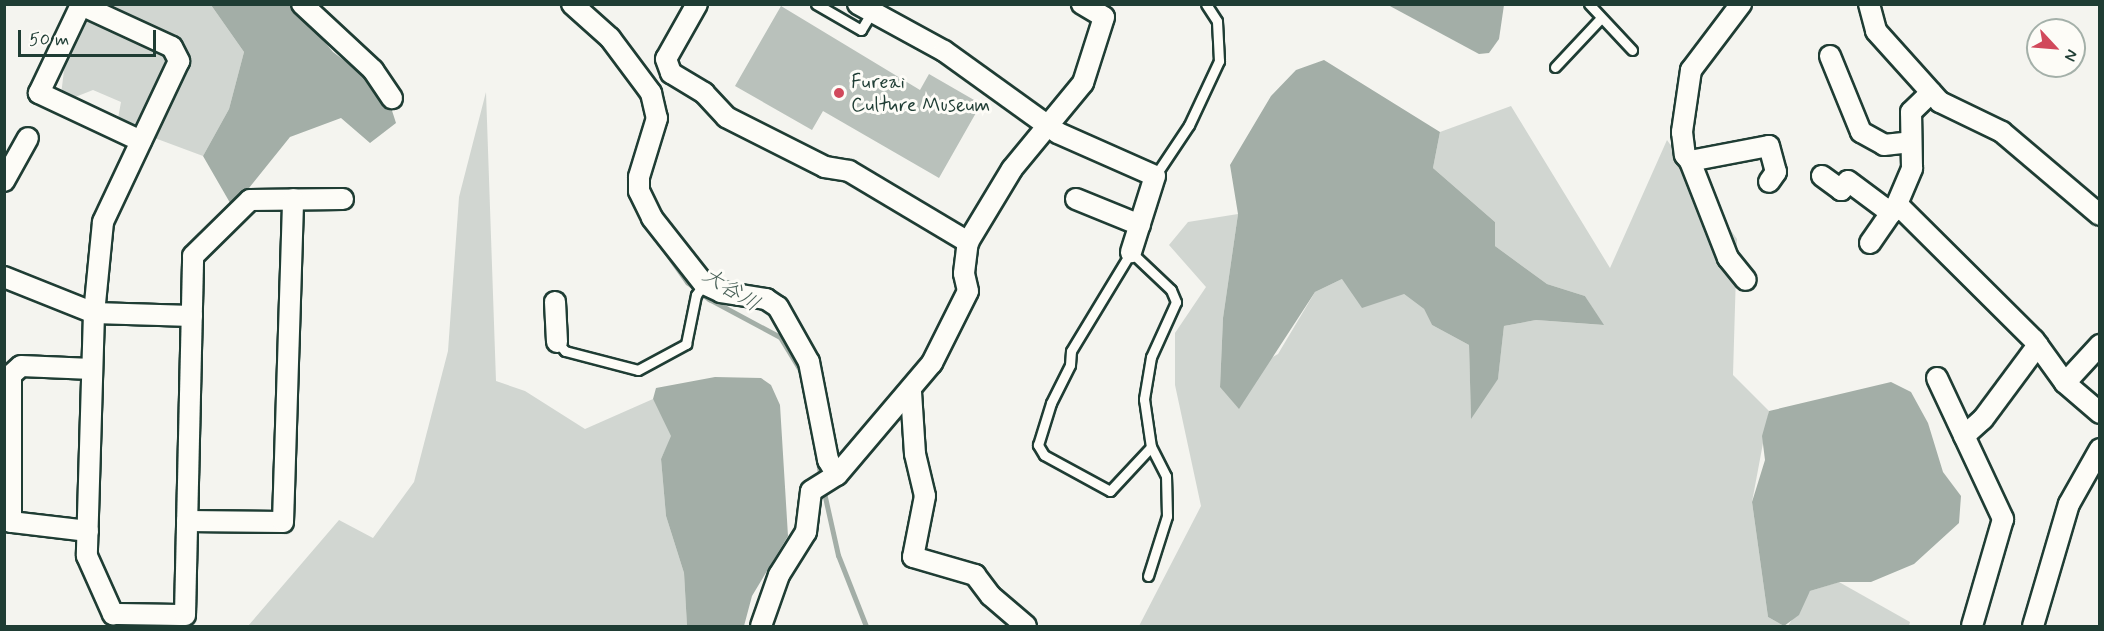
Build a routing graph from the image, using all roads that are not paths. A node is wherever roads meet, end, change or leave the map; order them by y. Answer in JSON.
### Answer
{"nodes":[{"id":1,"x":302,"y":4,"type":"edge"},
{"id":2,"x":572,"y":4,"type":"edge"},
{"id":3,"x":697,"y":4,"type":"edge"},
{"id":4,"x":816,"y":4,"type":"edge"},
{"id":5,"x":1082,"y":4,"type":"edge"},
{"id":6,"x":1206,"y":4,"type":"edge"},
{"id":7,"x":1589,"y":4,"type":"edge"},
{"id":8,"x":1741,"y":4,"type":"edge"},
{"id":9,"x":1869,"y":4,"type":"edge"},
{"id":10,"x":865,"y":8,"type":"edge"},
{"id":11,"x":1602,"y":18,"type":"junction"},
{"id":12,"x":1632,"y":50,"type":"dead end"},
{"id":13,"x":1830,"y":56,"type":"dead end"},
{"id":14,"x":1555,"y":67,"type":"dead end"},
{"id":15,"x":671,"y":73,"type":"junction"},
{"id":16,"x":651,"y":93,"type":"junction"},
{"id":17,"x":1931,"y":93,"type":"junction"},
{"id":18,"x":392,"y":98,"type":"dead end"},
{"id":19,"x":1046,"y":124,"type":"junction"},
{"id":20,"x":28,"y":138,"type":"dead end"},
{"id":21,"x":141,"y":141,"type":"junction"},
{"id":22,"x":1911,"y":142,"type":"junction"},
{"id":23,"x":1690,"y":161,"type":"junction"},
{"id":24,"x":1155,"y":176,"type":"junction"},
{"id":25,"x":1822,"y":176,"type":"dead end"},
{"id":26,"x":4,"y":181,"type":"edge"},
{"id":27,"x":1769,"y":182,"type":"dead end"},
{"id":28,"x":343,"y":199,"type":"dead end"},
{"id":29,"x":1076,"y":199,"type":"dead end"},
{"id":30,"x":293,"y":200,"type":"junction"},
{"id":31,"x":1894,"y":208,"type":"junction"},
{"id":32,"x":2100,"y":215,"type":"edge"},
{"id":33,"x":1140,"y":225,"type":"junction"},
{"id":34,"x":968,"y":242,"type":"junction"},
{"id":35,"x":1870,"y":243,"type":"dead end"},
{"id":36,"x":1131,"y":252,"type":"junction"},
{"id":37,"x":4,"y":277,"type":"edge"},
{"id":38,"x":1746,"y":280,"type":"dead end"},
{"id":39,"x":704,"y":284,"type":"junction"},
{"id":40,"x":555,"y":302,"type":"dead end"},
{"id":41,"x":94,"y":313,"type":"junction"},
{"id":42,"x":192,"y":316,"type":"junction"},
{"id":43,"x":557,"y":342,"type":"joint"},
{"id":44,"x":2038,"y":345,"type":"junction"},
{"id":45,"x":2100,"y":345,"type":"edge"},
{"id":46,"x":92,"y":369,"type":"junction"},
{"id":47,"x":1937,"y":378,"type":"dead end"},
{"id":48,"x":2065,"y":383,"type":"junction"},
{"id":49,"x":911,"y":392,"type":"junction"},
{"id":50,"x":2100,"y":413,"type":"edge"},
{"id":51,"x":1964,"y":436,"type":"junction"},
{"id":52,"x":1151,"y":447,"type":"junction"},
{"id":53,"x":2100,"y":449,"type":"edge"},
{"id":54,"x":837,"y":475,"type":"junction"},
{"id":55,"x":187,"y":521,"type":"junction"},
{"id":56,"x":88,"y":531,"type":"junction"},
{"id":57,"x":1148,"y":576,"type":"dead end"},
{"id":58,"x":761,"y":627,"type":"edge"},
{"id":59,"x":1026,"y":627,"type":"edge"},
{"id":60,"x":1972,"y":627,"type":"edge"},
{"id":61,"x":2033,"y":627,"type":"edge"}],
"edges":[{"from":1,"to":18,"type":"street"},
{"from":2,"to":16,"type":"street"},
{"from":3,"to":15,"type":"street"},
{"from":4,"to":10,"type":"lane"},
{"from":5,"to":19,"type":"street"},
{"from":6,"to":24,"type":"lane"},
{"from":7,"to":11,"type":"lane"},
{"from":8,"to":23,"type":"street"},
{"from":9,"to":17,"type":"street"},
{"from":10,"to":19,"type":"street"},
{"from":11,"to":12,"type":"lane"},
{"from":11,"to":14,"type":"lane"},
{"from":13,"to":22,"type":"street"},
{"from":15,"to":16,"type":"street"},
{"from":15,"to":34,"type":"street"},
{"from":16,"to":39,"type":"street"},
{"from":17,"to":22,"type":"street"},
{"from":17,"to":32,"type":"street"},
{"from":19,"to":24,"type":"street"},
{"from":19,"to":34,"type":"street"},
{"from":20,"to":26,"type":"street"},
{"from":21,"to":21,"type":"street"},
{"from":21,"to":41,"type":"street"},
{"from":22,"to":31,"type":"street"},
{"from":23,"to":27,"type":"street"},
{"from":23,"to":38,"type":"street"},
{"from":24,"to":33,"type":"street"},
{"from":25,"to":31,"type":"street"},
{"from":28,"to":30,"type":"street"},
{"from":29,"to":33,"type":"street"},
{"from":30,"to":42,"type":"street"},
{"from":30,"to":55,"type":"street"},
{"from":31,"to":35,"type":"street"},
{"from":31,"to":44,"type":"street"},
{"from":33,"to":36,"type":"street"},
{"from":34,"to":49,"type":"street"},
{"from":36,"to":52,"type":"lane"},
{"from":36,"to":52,"type":"lane"},
{"from":37,"to":41,"type":"street"},
{"from":39,"to":43,"type":"lane"},
{"from":39,"to":54,"type":"street"},
{"from":40,"to":43,"type":"street"},
{"from":41,"to":42,"type":"street"},
{"from":41,"to":46,"type":"street"},
{"from":42,"to":55,"type":"street"},
{"from":44,"to":48,"type":"street"},
{"from":44,"to":51,"type":"street"},
{"from":45,"to":48,"type":"street"},
{"from":46,"to":56,"type":"street"},
{"from":46,"to":56,"type":"street"},
{"from":47,"to":51,"type":"street"},
{"from":48,"to":50,"type":"street"},
{"from":49,"to":54,"type":"street"},
{"from":49,"to":59,"type":"street"},
{"from":51,"to":60,"type":"street"},
{"from":52,"to":57,"type":"lane"},
{"from":53,"to":61,"type":"street"},
{"from":54,"to":58,"type":"street"},
{"from":55,"to":56,"type":"street"}]}
